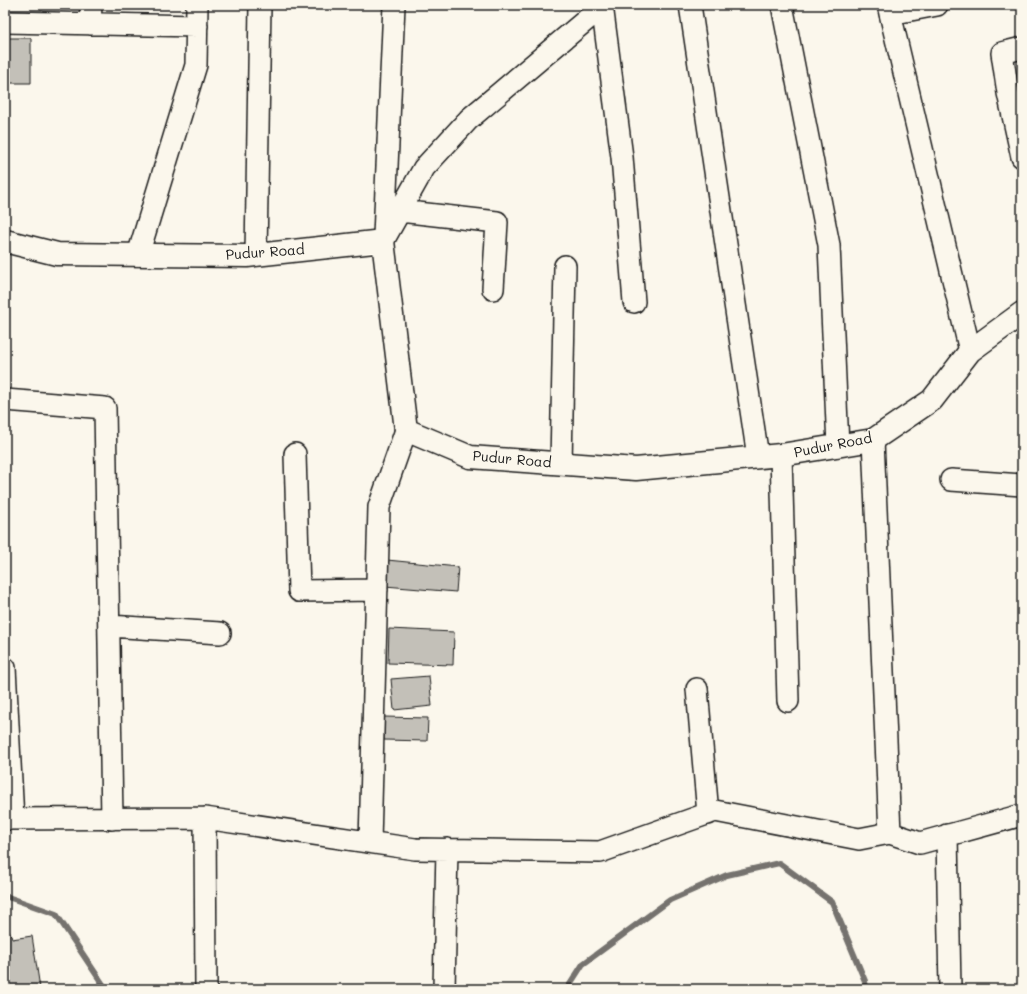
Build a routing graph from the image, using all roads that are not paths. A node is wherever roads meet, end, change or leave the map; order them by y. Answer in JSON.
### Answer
{"nodes":[{"id":1,"x":196,"y":5,"type":"edge"},
{"id":2,"x":260,"y":5,"type":"edge"},
{"id":3,"x":394,"y":5,"type":"edge"},
{"id":4,"x":690,"y":5,"type":"edge"},
{"id":5,"x":782,"y":5,"type":"edge"},
{"id":6,"x":937,"y":5,"type":"edge"},
{"id":7,"x":603,"y":6,"type":"edge"},
{"id":8,"x":889,"y":10,"type":"edge"},
{"id":9,"x":90,"y":14,"type":"edge"},
{"id":10,"x":5,"y":22,"type":"edge"},
{"id":11,"x":196,"y":26,"type":"junction"},
{"id":12,"x":1022,"y":48,"type":"edge"},
{"id":13,"x":1022,"y":157,"type":"edge"},
{"id":14,"x":400,"y":211,"type":"junction"},
{"id":15,"x":5,"y":241,"type":"edge"},
{"id":16,"x":383,"y":241,"type":"junction"},
{"id":17,"x":138,"y":255,"type":"junction"},
{"id":18,"x":256,"y":255,"type":"junction"},
{"id":19,"x":565,"y":266,"type":"dead end"},
{"id":20,"x":493,"y":289,"type":"dead end"},
{"id":21,"x":634,"y":302,"type":"dead end"},
{"id":22,"x":1022,"y":313,"type":"edge"},
{"id":23,"x":970,"y":351,"type":"junction"},
{"id":24,"x":5,"y":400,"type":"edge"},
{"id":25,"x":406,"y":430,"type":"junction"},
{"id":26,"x":873,"y":440,"type":"junction"},
{"id":27,"x":838,"y":446,"type":"junction"},
{"id":28,"x":295,"y":454,"type":"dead end"},
{"id":29,"x":781,"y":455,"type":"junction"},
{"id":30,"x":758,"y":457,"type":"junction"},
{"id":31,"x":561,"y":463,"type":"junction"},
{"id":32,"x":951,"y":480,"type":"dead end"},
{"id":33,"x":1022,"y":485,"type":"edge"},
{"id":34,"x":377,"y":590,"type":"junction"},
{"id":35,"x":109,"y":626,"type":"junction"},
{"id":36,"x":220,"y":633,"type":"dead end"},
{"id":37,"x":5,"y":668,"type":"edge"},
{"id":38,"x":697,"y":689,"type":"dead end"},
{"id":39,"x":788,"y":701,"type":"dead end"},
{"id":40,"x":708,"y":814,"type":"junction"},
{"id":41,"x":1022,"y":815,"type":"edge"},
{"id":42,"x":205,"y":818,"type":"junction"},
{"id":43,"x":9,"y":819,"type":"edge"},
{"id":44,"x":112,"y":819,"type":"junction"},
{"id":45,"x":890,"y":833,"type":"junction"},
{"id":46,"x":947,"y":835,"type":"junction"},
{"id":47,"x":370,"y":842,"type":"junction"},
{"id":48,"x":447,"y":849,"type":"junction"},
{"id":49,"x":206,"y":989,"type":"edge"},
{"id":50,"x":444,"y":989,"type":"edge"},
{"id":51,"x":950,"y":989,"type":"edge"}],
"edges":[{"from":1,"to":11,"type":"street"},
{"from":2,"to":18,"type":"street"},
{"from":3,"to":16,"type":"street"},
{"from":4,"to":30,"type":"street"},
{"from":5,"to":27,"type":"street"},
{"from":6,"to":8,"type":"street"},
{"from":7,"to":14,"type":"street"},
{"from":7,"to":21,"type":"street"},
{"from":8,"to":23,"type":"street"},
{"from":9,"to":10,"type":"street"},
{"from":9,"to":11,"type":"street"},
{"from":11,"to":17,"type":"street"},
{"from":12,"to":13,"type":"street"},
{"from":14,"to":16,"type":"street"},
{"from":14,"to":20,"type":"street"},
{"from":15,"to":17,"type":"street","name":"Pudur Road"},
{"from":16,"to":18,"type":"street","name":"Pudur Road"},
{"from":16,"to":25,"type":"street"},
{"from":17,"to":18,"type":"street","name":"Pudur Road"},
{"from":19,"to":31,"type":"street"},
{"from":22,"to":23,"type":"street","name":"Pudur Road"},
{"from":23,"to":26,"type":"street","name":"Pudur Road"},
{"from":24,"to":35,"type":"street"},
{"from":25,"to":31,"type":"street","name":"Pudur Road"},
{"from":25,"to":34,"type":"street"},
{"from":26,"to":27,"type":"street","name":"Pudur Road"},
{"from":26,"to":45,"type":"street"},
{"from":27,"to":29,"type":"street","name":"Pudur Road"},
{"from":28,"to":34,"type":"street"},
{"from":29,"to":30,"type":"street","name":"Pudur Road"},
{"from":29,"to":39,"type":"street"},
{"from":30,"to":31,"type":"street","name":"Pudur Road"},
{"from":32,"to":33,"type":"street"},
{"from":34,"to":47,"type":"street"},
{"from":35,"to":36,"type":"street"},
{"from":35,"to":44,"type":"street"},
{"from":37,"to":43,"type":"street"},
{"from":38,"to":40,"type":"street"},
{"from":40,"to":45,"type":"street"},
{"from":40,"to":48,"type":"street"},
{"from":41,"to":46,"type":"street"},
{"from":42,"to":44,"type":"street"},
{"from":42,"to":47,"type":"street"},
{"from":42,"to":49,"type":"street"},
{"from":43,"to":44,"type":"street"},
{"from":45,"to":46,"type":"street"},
{"from":46,"to":51,"type":"street"},
{"from":47,"to":48,"type":"street"},
{"from":48,"to":50,"type":"street"}]}
